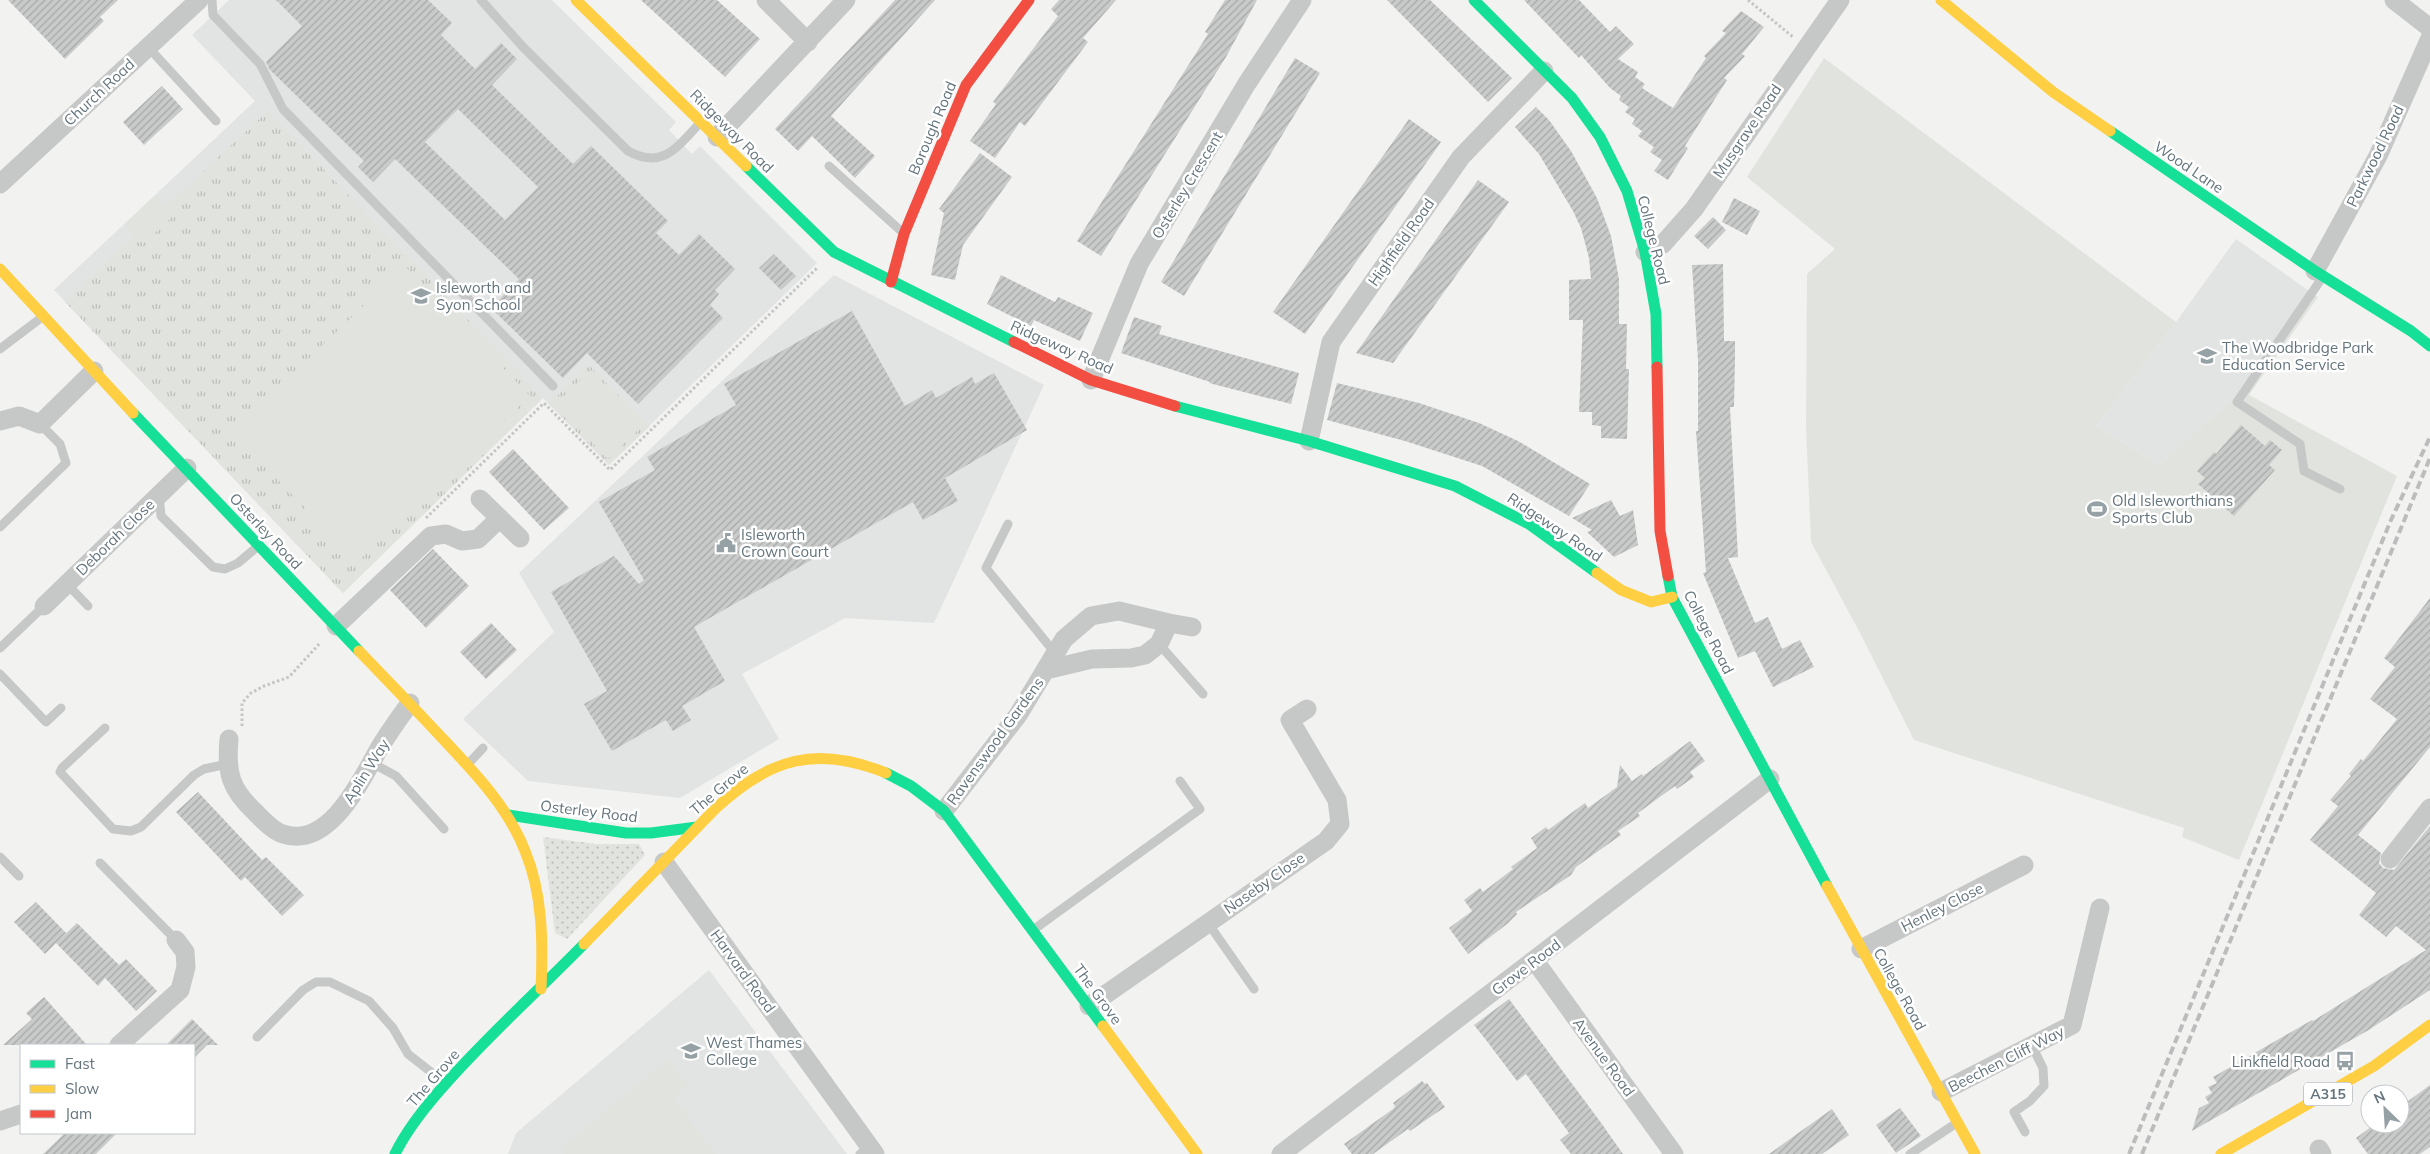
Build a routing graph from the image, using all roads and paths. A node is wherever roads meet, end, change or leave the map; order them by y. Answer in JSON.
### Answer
{"nodes":[{"id":1,"x":199,"y":0,"type":"edge"},
{"id":2,"x":212,"y":0,"type":"edge"},
{"id":3,"x":481,"y":0,"type":"edge"},
{"id":4,"x":576,"y":0,"type":"edge"},
{"id":5,"x":766,"y":0,"type":"edge"},
{"id":6,"x":846,"y":0,"type":"edge"},
{"id":7,"x":1029,"y":0,"type":"edge"},
{"id":8,"x":1302,"y":0,"type":"edge"},
{"id":9,"x":1474,"y":0,"type":"edge"},
{"id":10,"x":1748,"y":0,"type":"edge"},
{"id":11,"x":1840,"y":0,"type":"edge"},
{"id":12,"x":1941,"y":0,"type":"edge"},
{"id":13,"x":2394,"y":0,"type":"edge"},
{"id":14,"x":2430,"y":28,"type":"edge"},
{"id":15,"x":2430,"y":38,"type":"edge"},
{"id":16,"x":808,"y":42,"type":"junction"},
{"id":17,"x":148,"y":47,"type":"junction"},
{"id":18,"x":1805,"y":47,"type":"junction"},
{"id":19,"x":1544,"y":71,"type":"junction"},
{"id":20,"x":216,"y":121,"type":"dead end"},
{"id":21,"x":702,"y":121,"type":"junction"},
{"id":22,"x":717,"y":136,"type":"junction"},
{"id":23,"x":829,"y":166,"type":"dead end"},
{"id":24,"x":0,"y":184,"type":"edge"},
{"id":25,"x":904,"y":234,"type":"junction"},
{"id":26,"x":834,"y":252,"type":"junction"},
{"id":27,"x":1645,"y":252,"type":"junction"},
{"id":28,"x":0,"y":269,"type":"edge"},
{"id":29,"x":2319,"y":274,"type":"junction"},
{"id":30,"x":891,"y":282,"type":"junction"},
{"id":31,"x":44,"y":316,"type":"junction"},
{"id":32,"x":2430,"y":346,"type":"edge"},
{"id":33,"x":0,"y":349,"type":"edge"},
{"id":34,"x":94,"y":371,"type":"junction"},
{"id":35,"x":1091,"y":380,"type":"junction"},
{"id":36,"x":553,"y":386,"type":"dead end"},
{"id":37,"x":0,"y":421,"type":"edge"},
{"id":38,"x":40,"y":424,"type":"junction"},
{"id":39,"x":1309,"y":441,"type":"junction"},
{"id":40,"x":187,"y":468,"type":"junction"},
{"id":41,"x":2340,"y":489,"type":"dead end"},
{"id":42,"x":159,"y":495,"type":"junction"},
{"id":43,"x":480,"y":498,"type":"dead end"},
{"id":44,"x":499,"y":519,"type":"junction"},
{"id":45,"x":424,"y":520,"type":"dead end"},
{"id":46,"x":1008,"y":524,"type":"dead end"},
{"id":47,"x":0,"y":527,"type":"edge"},
{"id":48,"x":520,"y":538,"type":"dead end"},
{"id":49,"x":260,"y":545,"type":"junction"},
{"id":50,"x":67,"y":584,"type":"junction"},
{"id":51,"x":1672,"y":597,"type":"junction"},
{"id":52,"x":44,"y":606,"type":"joint"},
{"id":53,"x":88,"y":606,"type":"dead end"},
{"id":54,"x":1170,"y":623,"type":"junction"},
{"id":55,"x":336,"y":626,"type":"junction"},
{"id":56,"x":1192,"y":627,"type":"dead end"},
{"id":57,"x":1159,"y":644,"type":"junction"},
{"id":58,"x":0,"y":648,"type":"edge"},
{"id":59,"x":1056,"y":654,"type":"junction"},
{"id":60,"x":1046,"y":670,"type":"junction"},
{"id":61,"x":0,"y":674,"type":"edge"},
{"id":62,"x":1203,"y":694,"type":"dead end"},
{"id":63,"x":410,"y":703,"type":"junction"},
{"id":64,"x":61,"y":708,"type":"dead end"},
{"id":65,"x":1307,"y":708,"type":"dead end"},
{"id":66,"x":105,"y":728,"type":"dead end"},
{"id":67,"x":229,"y":739,"type":"joint"},
{"id":68,"x":483,"y":748,"type":"dead end"},
{"id":69,"x":372,"y":763,"type":"junction"},
{"id":70,"x":227,"y":764,"type":"junction"},
{"id":71,"x":467,"y":765,"type":"junction"},
{"id":72,"x":1770,"y":779,"type":"junction"},
{"id":73,"x":1180,"y":782,"type":"dead end"},
{"id":74,"x":2430,"y":808,"type":"edge"},
{"id":75,"x":944,"y":811,"type":"junction"},
{"id":76,"x":508,"y":816,"type":"junction"},
{"id":77,"x":697,"y":827,"type":"junction"},
{"id":78,"x":444,"y":829,"type":"dead end"},
{"id":79,"x":0,"y":857,"type":"edge"},
{"id":80,"x":2390,"y":859,"type":"dead end"},
{"id":81,"x":664,"y":862,"type":"junction"},
{"id":82,"x":100,"y":863,"type":"dead end"},
{"id":83,"x":2024,"y":865,"type":"dead end"},
{"id":84,"x":19,"y":876,"type":"dead end"},
{"id":85,"x":2100,"y":908,"type":"dead end"},
{"id":86,"x":1208,"y":923,"type":"junction"},
{"id":87,"x":1032,"y":930,"type":"junction"},
{"id":88,"x":176,"y":940,"type":"joint"},
{"id":89,"x":1860,"y":949,"type":"junction"},
{"id":90,"x":1535,"y":961,"type":"junction"},
{"id":91,"x":541,"y":989,"type":"junction"},
{"id":92,"x":1254,"y":989,"type":"dead end"},
{"id":93,"x":1089,"y":1006,"type":"junction"},
{"id":94,"x":2430,"y":1025,"type":"edge"},
{"id":95,"x":257,"y":1037,"type":"dead end"},
{"id":96,"x":120,"y":1044,"type":"edge"},
{"id":97,"x":2032,"y":1046,"type":"junction"},
{"id":98,"x":445,"y":1083,"type":"junction"},
{"id":99,"x":1941,"y":1092,"type":"junction"},
{"id":100,"x":20,"y":1114,"type":"edge"},
{"id":101,"x":0,"y":1121,"type":"edge"},
{"id":102,"x":1957,"y":1122,"type":"junction"},
{"id":103,"x":2025,"y":1132,"type":"dead end"},
{"id":104,"x":868,"y":1151,"type":"edge"},
{"id":105,"x":396,"y":1154,"type":"edge"},
{"id":106,"x":1197,"y":1154,"type":"edge"},
{"id":107,"x":1281,"y":1154,"type":"edge"},
{"id":108,"x":1674,"y":1154,"type":"edge"},
{"id":109,"x":1910,"y":1154,"type":"edge"},
{"id":110,"x":1975,"y":1154,"type":"edge"},
{"id":111,"x":2221,"y":1154,"type":"edge"}],
"edges":[{"from":1,"to":17,"type":"street","name":"Church Road"},
{"from":2,"to":36,"type":"lane"},
{"from":3,"to":21,"type":"lane"},
{"from":4,"to":21,"type":"street","name":"Ridgeway Road"},
{"from":5,"to":16,"type":"street"},
{"from":6,"to":16,"type":"street"},
{"from":7,"to":25,"type":"street","name":"Borough Road"},
{"from":8,"to":35,"type":"street","name":"Osterley Crescent"},
{"from":9,"to":19,"type":"street","name":"College Road"},
{"from":10,"to":18,"type":"path"},
{"from":11,"to":18,"type":"street","name":"Musgrave Road"},
{"from":12,"to":29,"type":"street","name":"Wood Lane"},
{"from":13,"to":14,"type":"street"},
{"from":15,"to":29,"type":"street","name":"Parkwood Road"},
{"from":16,"to":22,"type":"street"},
{"from":17,"to":20,"type":"lane"},
{"from":17,"to":24,"type":"street","name":"Church Road"},
{"from":18,"to":27,"type":"street","name":"Musgrave Road"},
{"from":19,"to":27,"type":"street","name":"College Road"},
{"from":19,"to":39,"type":"street","name":"Highfield Road"},
{"from":21,"to":22,"type":"street","name":"Ridgeway Road"},
{"from":22,"to":26,"type":"street","name":"Ridgeway Road"},
{"from":23,"to":25,"type":"lane"},
{"from":25,"to":30,"type":"street","name":"Borough Road"},
{"from":26,"to":30,"type":"street","name":"Ridgeway Road"},
{"from":26,"to":45,"type":"path"},
{"from":27,"to":51,"type":"street","name":"College Road"},
{"from":28,"to":31,"type":"street","name":"Osterley Road"},
{"from":29,"to":32,"type":"street","name":"Wood Lane"},
{"from":29,"to":41,"type":"lane"},
{"from":30,"to":35,"type":"street","name":"Ridgeway Road"},
{"from":31,"to":33,"type":"lane"},
{"from":31,"to":34,"type":"street","name":"Osterley Road"},
{"from":34,"to":38,"type":"street"},
{"from":34,"to":40,"type":"street","name":"Osterley Road"},
{"from":35,"to":39,"type":"street","name":"Ridgeway Road"},
{"from":37,"to":38,"type":"street"},
{"from":38,"to":47,"type":"lane"},
{"from":39,"to":51,"type":"street","name":"Ridgeway Road"},
{"from":40,"to":42,"type":"street","name":"Deborah Close"},
{"from":40,"to":49,"type":"street","name":"Osterley Road"},
{"from":42,"to":49,"type":"lane"},
{"from":42,"to":50,"type":"street","name":"Deborah Close"},
{"from":43,"to":44,"type":"street"},
{"from":44,"to":48,"type":"street"},
{"from":44,"to":55,"type":"street"},
{"from":46,"to":59,"type":"lane"},
{"from":49,"to":55,"type":"street","name":"Osterley Road"},
{"from":50,"to":52,"type":"street","name":"Deborah Close"},
{"from":50,"to":53,"type":"lane"},
{"from":51,"to":72,"type":"street","name":"College Road"},
{"from":52,"to":58,"type":"lane"},
{"from":54,"to":56,"type":"street","name":"Ravenswood Gardens"},
{"from":54,"to":57,"type":"street"},
{"from":54,"to":59,"type":"street","name":"Ravenswood Gardens"},
{"from":55,"to":63,"type":"street","name":"Osterley Road"},
{"from":55,"to":67,"type":"path"},
{"from":57,"to":60,"type":"street","name":"Ravenswood Gardens"},
{"from":57,"to":62,"type":"lane"},
{"from":59,"to":60,"type":"street","name":"Ravenswood Gardens"},
{"from":60,"to":75,"type":"street","name":"Ravenswood Gardens"},
{"from":61,"to":64,"type":"lane"},
{"from":63,"to":69,"type":"street","name":"Aplin Way"},
{"from":63,"to":71,"type":"street","name":"Osterley Road"},
{"from":65,"to":86,"type":"street","name":"Naseby Close"},
{"from":66,"to":70,"type":"lane"},
{"from":67,"to":70,"type":"street","name":"Aplin Way"},
{"from":68,"to":71,"type":"lane"},
{"from":69,"to":70,"type":"street","name":"Aplin Way"},
{"from":69,"to":78,"type":"lane"},
{"from":71,"to":76,"type":"street","name":"Osterley Road"},
{"from":72,"to":89,"type":"street","name":"College Road"},
{"from":72,"to":90,"type":"street","name":"Grove Road"},
{"from":73,"to":87,"type":"lane"},
{"from":74,"to":80,"type":"street"},
{"from":75,"to":77,"type":"street","name":"The Grove"},
{"from":75,"to":87,"type":"street","name":"The Grove"},
{"from":76,"to":77,"type":"street","name":"Osterley Road"},
{"from":76,"to":91,"type":"street","name":"Osterley Road"},
{"from":77,"to":81,"type":"street","name":"The Grove"},
{"from":79,"to":84,"type":"lane"},
{"from":81,"to":91,"type":"street","name":"The Grove"},
{"from":81,"to":104,"type":"street","name":"Harvard Road"},
{"from":82,"to":88,"type":"lane"},
{"from":83,"to":89,"type":"street","name":"Henley Close"},
{"from":85,"to":97,"type":"street","name":"Beechen Cliff Way"},
{"from":86,"to":92,"type":"lane"},
{"from":86,"to":93,"type":"street","name":"Naseby Close"},
{"from":87,"to":93,"type":"street","name":"The Grove"},
{"from":88,"to":96,"type":"street"},
{"from":89,"to":99,"type":"street","name":"College Road"},
{"from":90,"to":107,"type":"street","name":"Grove Road"},
{"from":90,"to":108,"type":"street","name":"Avenue Road"},
{"from":91,"to":98,"type":"street","name":"The Grove"},
{"from":93,"to":106,"type":"street","name":"The Grove"},
{"from":94,"to":111,"type":"street","number":"A315"},
{"from":95,"to":98,"type":"lane"},
{"from":97,"to":99,"type":"street","name":"Beechen Cliff Way"},
{"from":97,"to":103,"type":"lane"},
{"from":98,"to":105,"type":"street","name":"The Grove"},
{"from":99,"to":102,"type":"street","name":"College Road"},
{"from":100,"to":101,"type":"street"},
{"from":102,"to":109,"type":"lane"},
{"from":102,"to":110,"type":"street","name":"College Road"}]}
